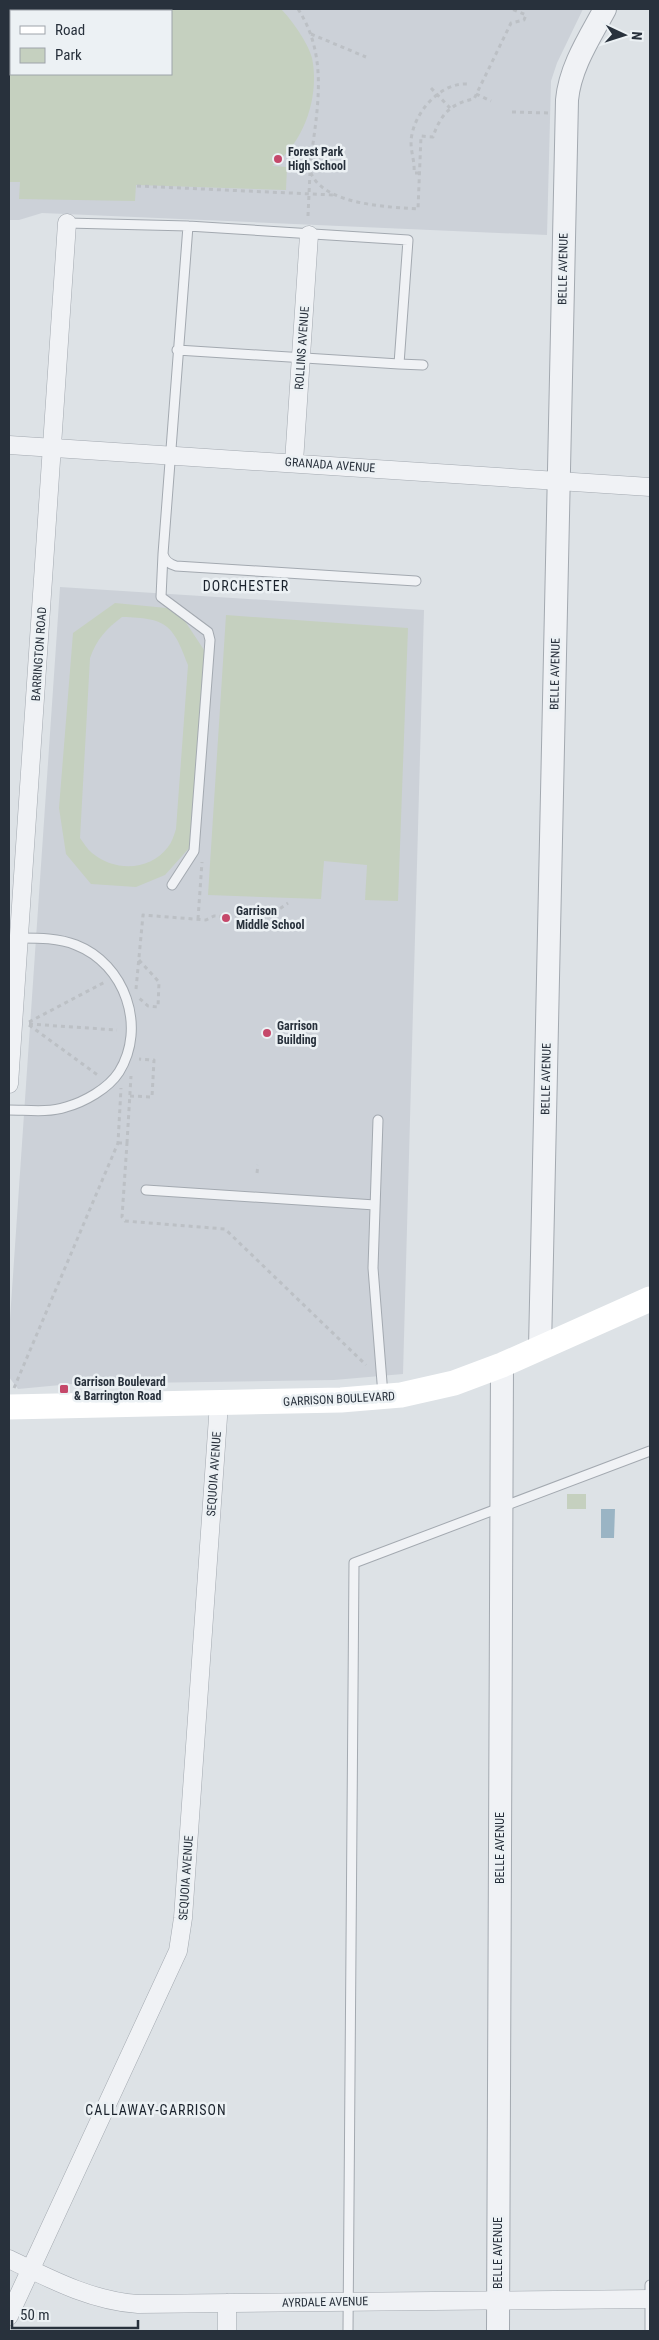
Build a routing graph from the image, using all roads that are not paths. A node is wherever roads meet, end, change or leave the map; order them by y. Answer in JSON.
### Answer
{"nodes":[{"id":1,"x":605,"y":9,"type":"edge"},
{"id":2,"x":67,"y":223,"type":"joint"},
{"id":3,"x":188,"y":226,"type":"junction"},
{"id":4,"x":309,"y":234,"type":"junction"},
{"id":5,"x":177,"y":350,"type":"junction"},
{"id":6,"x":301,"y":358,"type":"junction"},
{"id":7,"x":399,"y":364,"type":"junction"},
{"id":8,"x":422,"y":365,"type":"dead end"},
{"id":9,"x":9,"y":445,"type":"edge"},
{"id":10,"x":53,"y":448,"type":"junction"},
{"id":11,"x":171,"y":455,"type":"junction"},
{"id":12,"x":294,"y":462,"type":"junction"},
{"id":13,"x":559,"y":481,"type":"junction"},
{"id":14,"x":650,"y":486,"type":"edge"},
{"id":15,"x":163,"y":554,"type":"junction"},
{"id":16,"x":416,"y":581,"type":"dead end"},
{"id":17,"x":172,"y":885,"type":"dead end"},
{"id":18,"x":14,"y":937,"type":"edge"},
{"id":19,"x":9,"y":1084,"type":"edge"},
{"id":20,"x":9,"y":1110,"type":"edge"},
{"id":21,"x":378,"y":1120,"type":"dead end"},
{"id":22,"x":146,"y":1190,"type":"dead end"},
{"id":23,"x":375,"y":1205,"type":"junction"},
{"id":24,"x":650,"y":1299,"type":"edge"},
{"id":25,"x":540,"y":1348,"type":"junction"},
{"id":26,"x":502,"y":1365,"type":"junction"},
{"id":27,"x":383,"y":1397,"type":"junction"},
{"id":28,"x":11,"y":1398,"type":"edge"},
{"id":29,"x":218,"y":1404,"type":"junction"},
{"id":30,"x":650,"y":1450,"type":"edge"},
{"id":31,"x":502,"y":1506,"type":"junction"},
{"id":32,"x":9,"y":2260,"type":"edge"},
{"id":33,"x":31,"y":2270,"type":"junction"},
{"id":34,"x":650,"y":2285,"type":"edge"},
{"id":35,"x":650,"y":2299,"type":"edge"},
{"id":36,"x":498,"y":2300,"type":"junction"},
{"id":37,"x":349,"y":2301,"type":"junction"},
{"id":38,"x":227,"y":2303,"type":"junction"},
{"id":39,"x":9,"y":2316,"type":"edge"},
{"id":40,"x":227,"y":2331,"type":"edge"},
{"id":41,"x":348,"y":2331,"type":"edge"},
{"id":42,"x":498,"y":2331,"type":"edge"},
{"id":43,"x":650,"y":2331,"type":"edge"}],
"edges":[{"from":1,"to":13,"type":"street","name":"BELLE AVENUE"},
{"from":2,"to":3,"type":"lane"},
{"from":2,"to":10,"type":"street","name":"BARRINGTON ROAD"},
{"from":3,"to":4,"type":"lane"},
{"from":3,"to":5,"type":"lane"},
{"from":4,"to":6,"type":"street","name":"ROLLINS AVENUE"},
{"from":4,"to":7,"type":"lane"},
{"from":5,"to":6,"type":"lane"},
{"from":5,"to":11,"type":"lane"},
{"from":6,"to":7,"type":"lane"},
{"from":6,"to":12,"type":"street","name":"ROLLINS AVENUE"},
{"from":7,"to":8,"type":"lane"},
{"from":9,"to":10,"type":"street","name":"GRANADA AVENUE"},
{"from":10,"to":11,"type":"street","name":"GRANADA AVENUE"},
{"from":10,"to":18,"type":"street","name":"BARRINGTON ROAD"},
{"from":11,"to":12,"type":"street","name":"GRANADA AVENUE"},
{"from":11,"to":15,"type":"lane"},
{"from":12,"to":13,"type":"street","name":"GRANADA AVENUE"},
{"from":13,"to":14,"type":"street","name":"GRANADA AVENUE"},
{"from":13,"to":25,"type":"street","name":"BELLE AVENUE"},
{"from":15,"to":16,"type":"lane"},
{"from":15,"to":17,"type":"lane"},
{"from":18,"to":19,"type":"street","name":"BARRINGTON ROAD"},
{"from":18,"to":20,"type":"lane"},
{"from":21,"to":23,"type":"lane"},
{"from":22,"to":23,"type":"lane"},
{"from":23,"to":27,"type":"lane"},
{"from":24,"to":25,"type":"main road","name":"GARRISON BOULEVARD"},
{"from":25,"to":26,"type":"main road","name":"GARRISON BOULEVARD"},
{"from":26,"to":27,"type":"main road","name":"GARRISON BOULEVARD"},
{"from":26,"to":31,"type":"street","name":"BELLE AVENUE"},
{"from":27,"to":29,"type":"main road","name":"GARRISON BOULEVARD"},
{"from":28,"to":29,"type":"main road","name":"GARRISON BOULEVARD"},
{"from":29,"to":33,"type":"street","name":"SEQUOIA AVENUE"},
{"from":30,"to":31,"type":"lane"},
{"from":31,"to":36,"type":"street","name":"BELLE AVENUE"},
{"from":31,"to":37,"type":"lane"},
{"from":32,"to":33,"type":"street","name":"AYRDALE AVENUE"},
{"from":33,"to":38,"type":"street","name":"AYRDALE AVENUE"},
{"from":33,"to":39,"type":"street","name":"SEQUOIA AVENUE"},
{"from":34,"to":35,"type":"lane"},
{"from":35,"to":36,"type":"street","name":"AYRDALE AVENUE"},
{"from":35,"to":43,"type":"lane"},
{"from":36,"to":37,"type":"street","name":"AYRDALE AVENUE"},
{"from":36,"to":42,"type":"street","name":"BELLE AVENUE"},
{"from":37,"to":38,"type":"street","name":"AYRDALE AVENUE"},
{"from":37,"to":41,"type":"lane"},
{"from":38,"to":40,"type":"street"}]}
